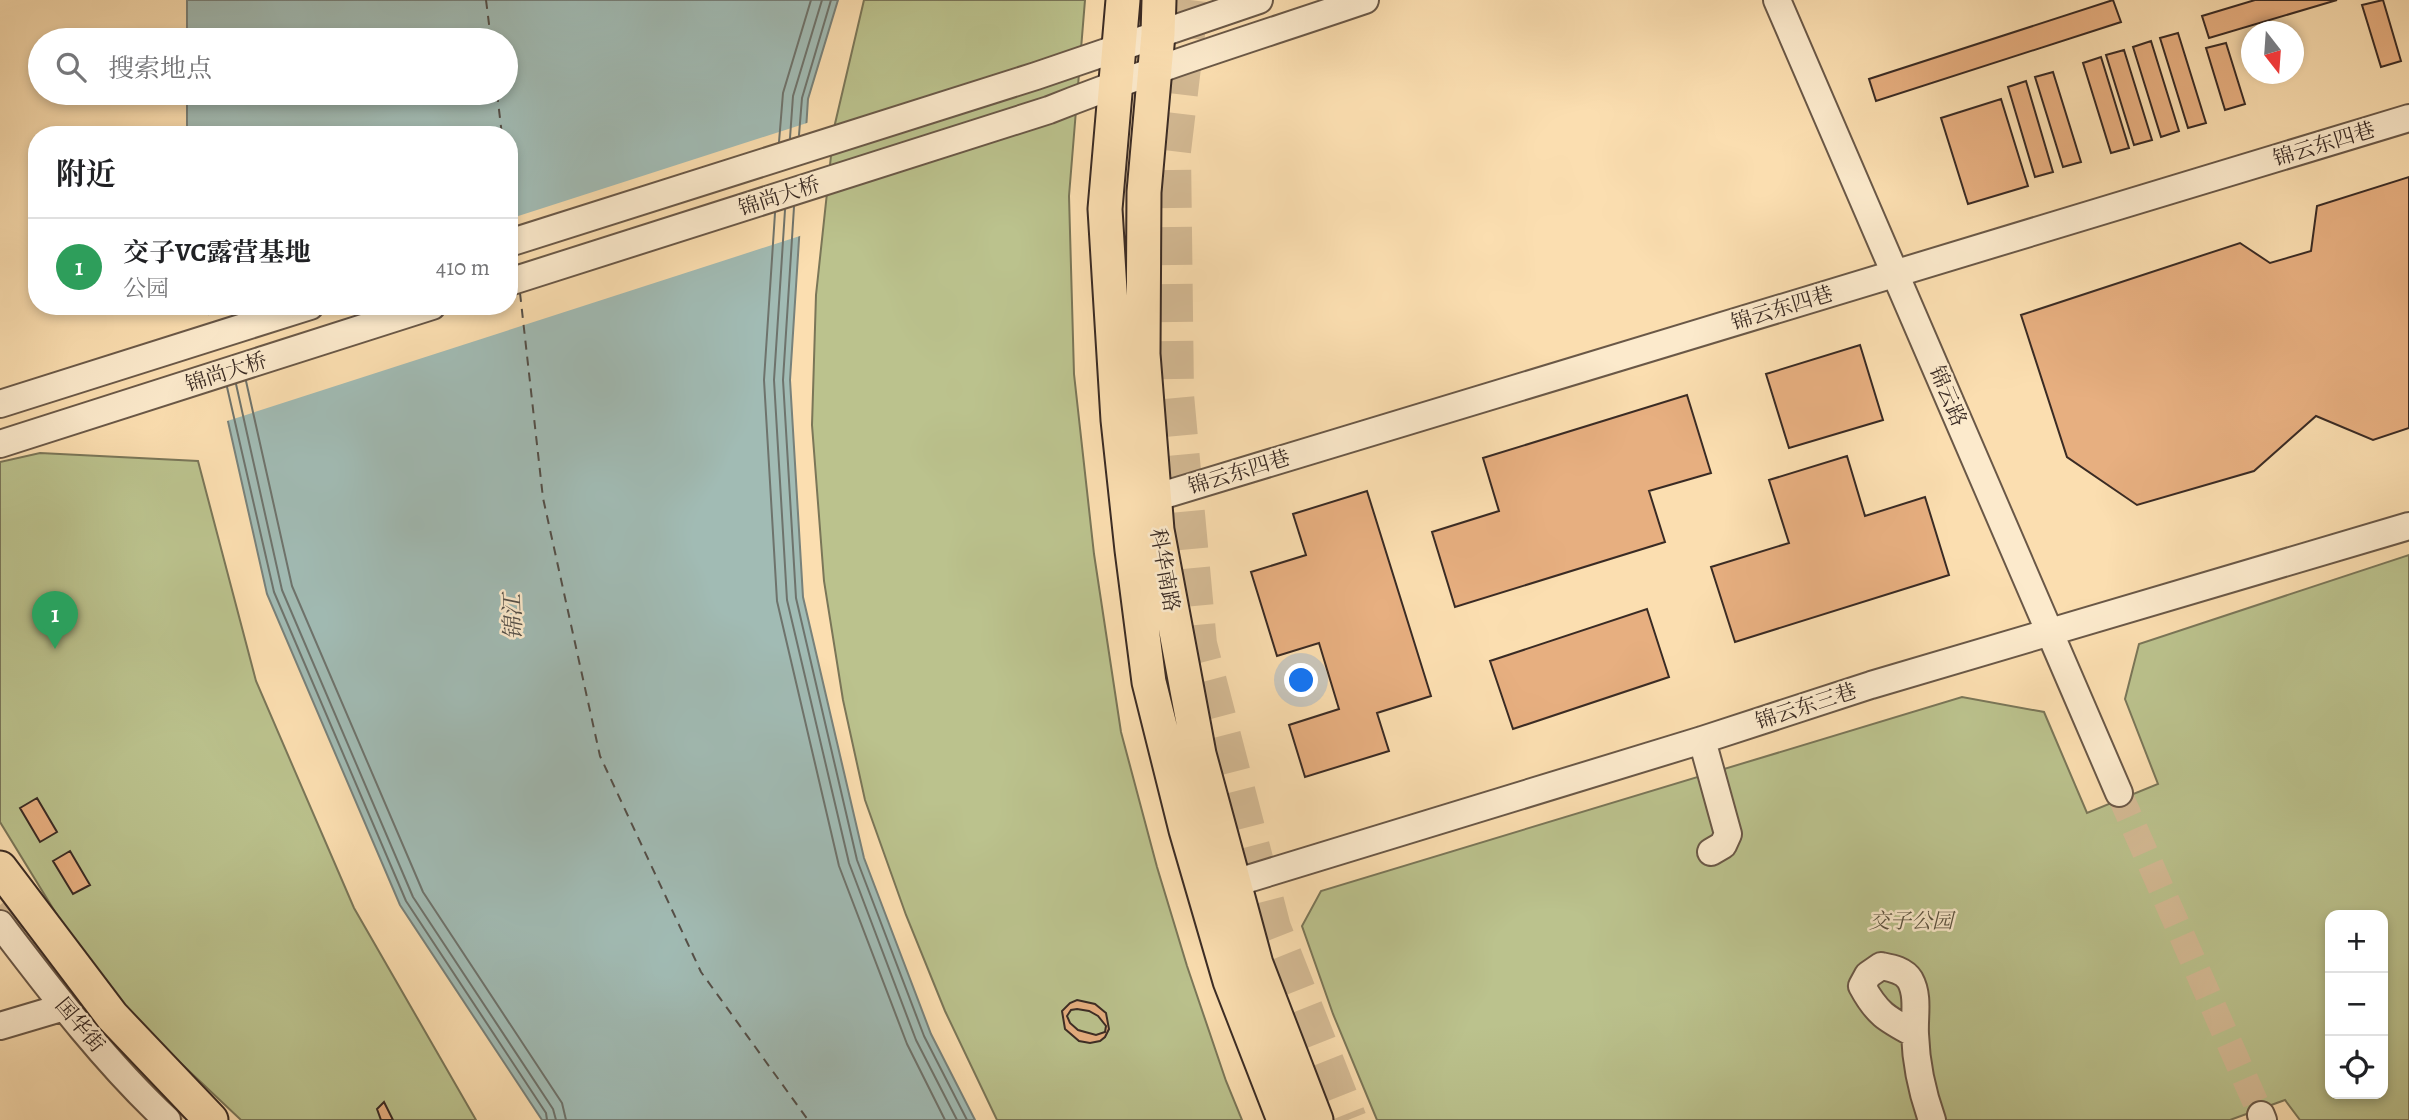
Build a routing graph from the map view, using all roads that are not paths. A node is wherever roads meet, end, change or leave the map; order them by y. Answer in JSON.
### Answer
{"nodes":[{"id":1,"x":1123,"y":0,"type":"edge"},
{"id":2,"x":1159,"y":0,"type":"edge"},
{"id":3,"x":1259,"y":0,"type":"edge"},
{"id":4,"x":1364,"y":0,"type":"edge"},
{"id":5,"x":1777,"y":0,"type":"edge"},
{"id":6,"x":1158,"y":34,"type":"junction"},
{"id":7,"x":1118,"y":46,"type":"junction"},
{"id":8,"x":1155,"y":72,"type":"junction"},
{"id":9,"x":1116,"y":83,"type":"junction"},
{"id":10,"x":2409,"y":118,"type":"edge"},
{"id":11,"x":518,"y":240,"type":"edge"},
{"id":12,"x":1894,"y":273,"type":"junction"},
{"id":13,"x":518,"y":279,"type":"edge"},
{"id":14,"x":282,"y":315,"type":"edge"},
{"id":15,"x":404,"y":315,"type":"edge"},
{"id":16,"x":3,"y":403,"type":"edge"},
{"id":17,"x":10,"y":441,"type":"edge"},
{"id":18,"x":1154,"y":498,"type":"junction"},
{"id":19,"x":2409,"y":526,"type":"edge"},
{"id":20,"x":2051,"y":633,"type":"junction"},
{"id":21,"x":1702,"y":740,"type":"junction"},
{"id":22,"x":2119,"y":793,"type":"tunnel mouth"},
{"id":23,"x":1711,"y":852,"type":"dead end"},
{"id":24,"x":0,"y":868,"type":"edge"},
{"id":25,"x":1220,"y":888,"type":"junction"},
{"id":26,"x":0,"y":924,"type":"edge"},
{"id":27,"x":64,"y":1007,"type":"junction"},
{"id":28,"x":0,"y":1026,"type":"edge"},
{"id":29,"x":1915,"y":1034,"type":"dead end"},
{"id":30,"x":167,"y":1120,"type":"edge"},
{"id":31,"x":211,"y":1120,"type":"edge"},
{"id":32,"x":1284,"y":1120,"type":"edge"},
{"id":33,"x":1316,"y":1120,"type":"edge"},
{"id":34,"x":1932,"y":1120,"type":"edge"}],
"edges":[{"from":1,"to":7,"type":"main road","name":"科华南路"},
{"from":2,"to":6,"type":"main road","name":"科华南路"},
{"from":3,"to":6,"type":"street","name":"锦尚大桥"},
{"from":4,"to":8,"type":"street","name":"锦尚大桥"},
{"from":5,"to":12,"type":"street","name":"锦云路"},
{"from":6,"to":7,"type":"street","name":"锦尚大桥"},
{"from":6,"to":8,"type":"main road","name":"科华南路"},
{"from":7,"to":9,"type":"main road","name":"科华南路"},
{"from":7,"to":11,"type":"street","name":"锦尚大桥"},
{"from":8,"to":9,"type":"street","name":"锦尚大桥"},
{"from":8,"to":18,"type":"main road","name":"科华南路"},
{"from":9,"to":13,"type":"street","name":"锦尚大桥"},
{"from":9,"to":25,"type":"main road","name":"科华南路"},
{"from":10,"to":12,"type":"street","name":"锦云东四巷"},
{"from":12,"to":18,"type":"street","name":"锦云东四巷"},
{"from":12,"to":20,"type":"street","name":"锦云路"},
{"from":14,"to":16,"type":"street","name":"锦尚大桥"},
{"from":15,"to":17,"type":"street","name":"锦尚大桥"},
{"from":18,"to":25,"type":"main road","name":"科华南路"},
{"from":19,"to":20,"type":"street","name":"锦云东三巷"},
{"from":20,"to":21,"type":"street","name":"锦云东三巷"},
{"from":20,"to":22,"type":"street","name":"锦云路"},
{"from":21,"to":23,"type":"street"},
{"from":21,"to":25,"type":"street","name":"锦云东三巷"},
{"from":24,"to":31,"type":"main road"},
{"from":25,"to":32,"type":"main road","name":"科华南路"},
{"from":25,"to":33,"type":"main road","name":"科华南路"},
{"from":26,"to":27,"type":"street","name":"国华街"},
{"from":27,"to":28,"type":"street"},
{"from":27,"to":30,"type":"street","name":"国华街"},
{"from":29,"to":34,"type":"street"}]}
